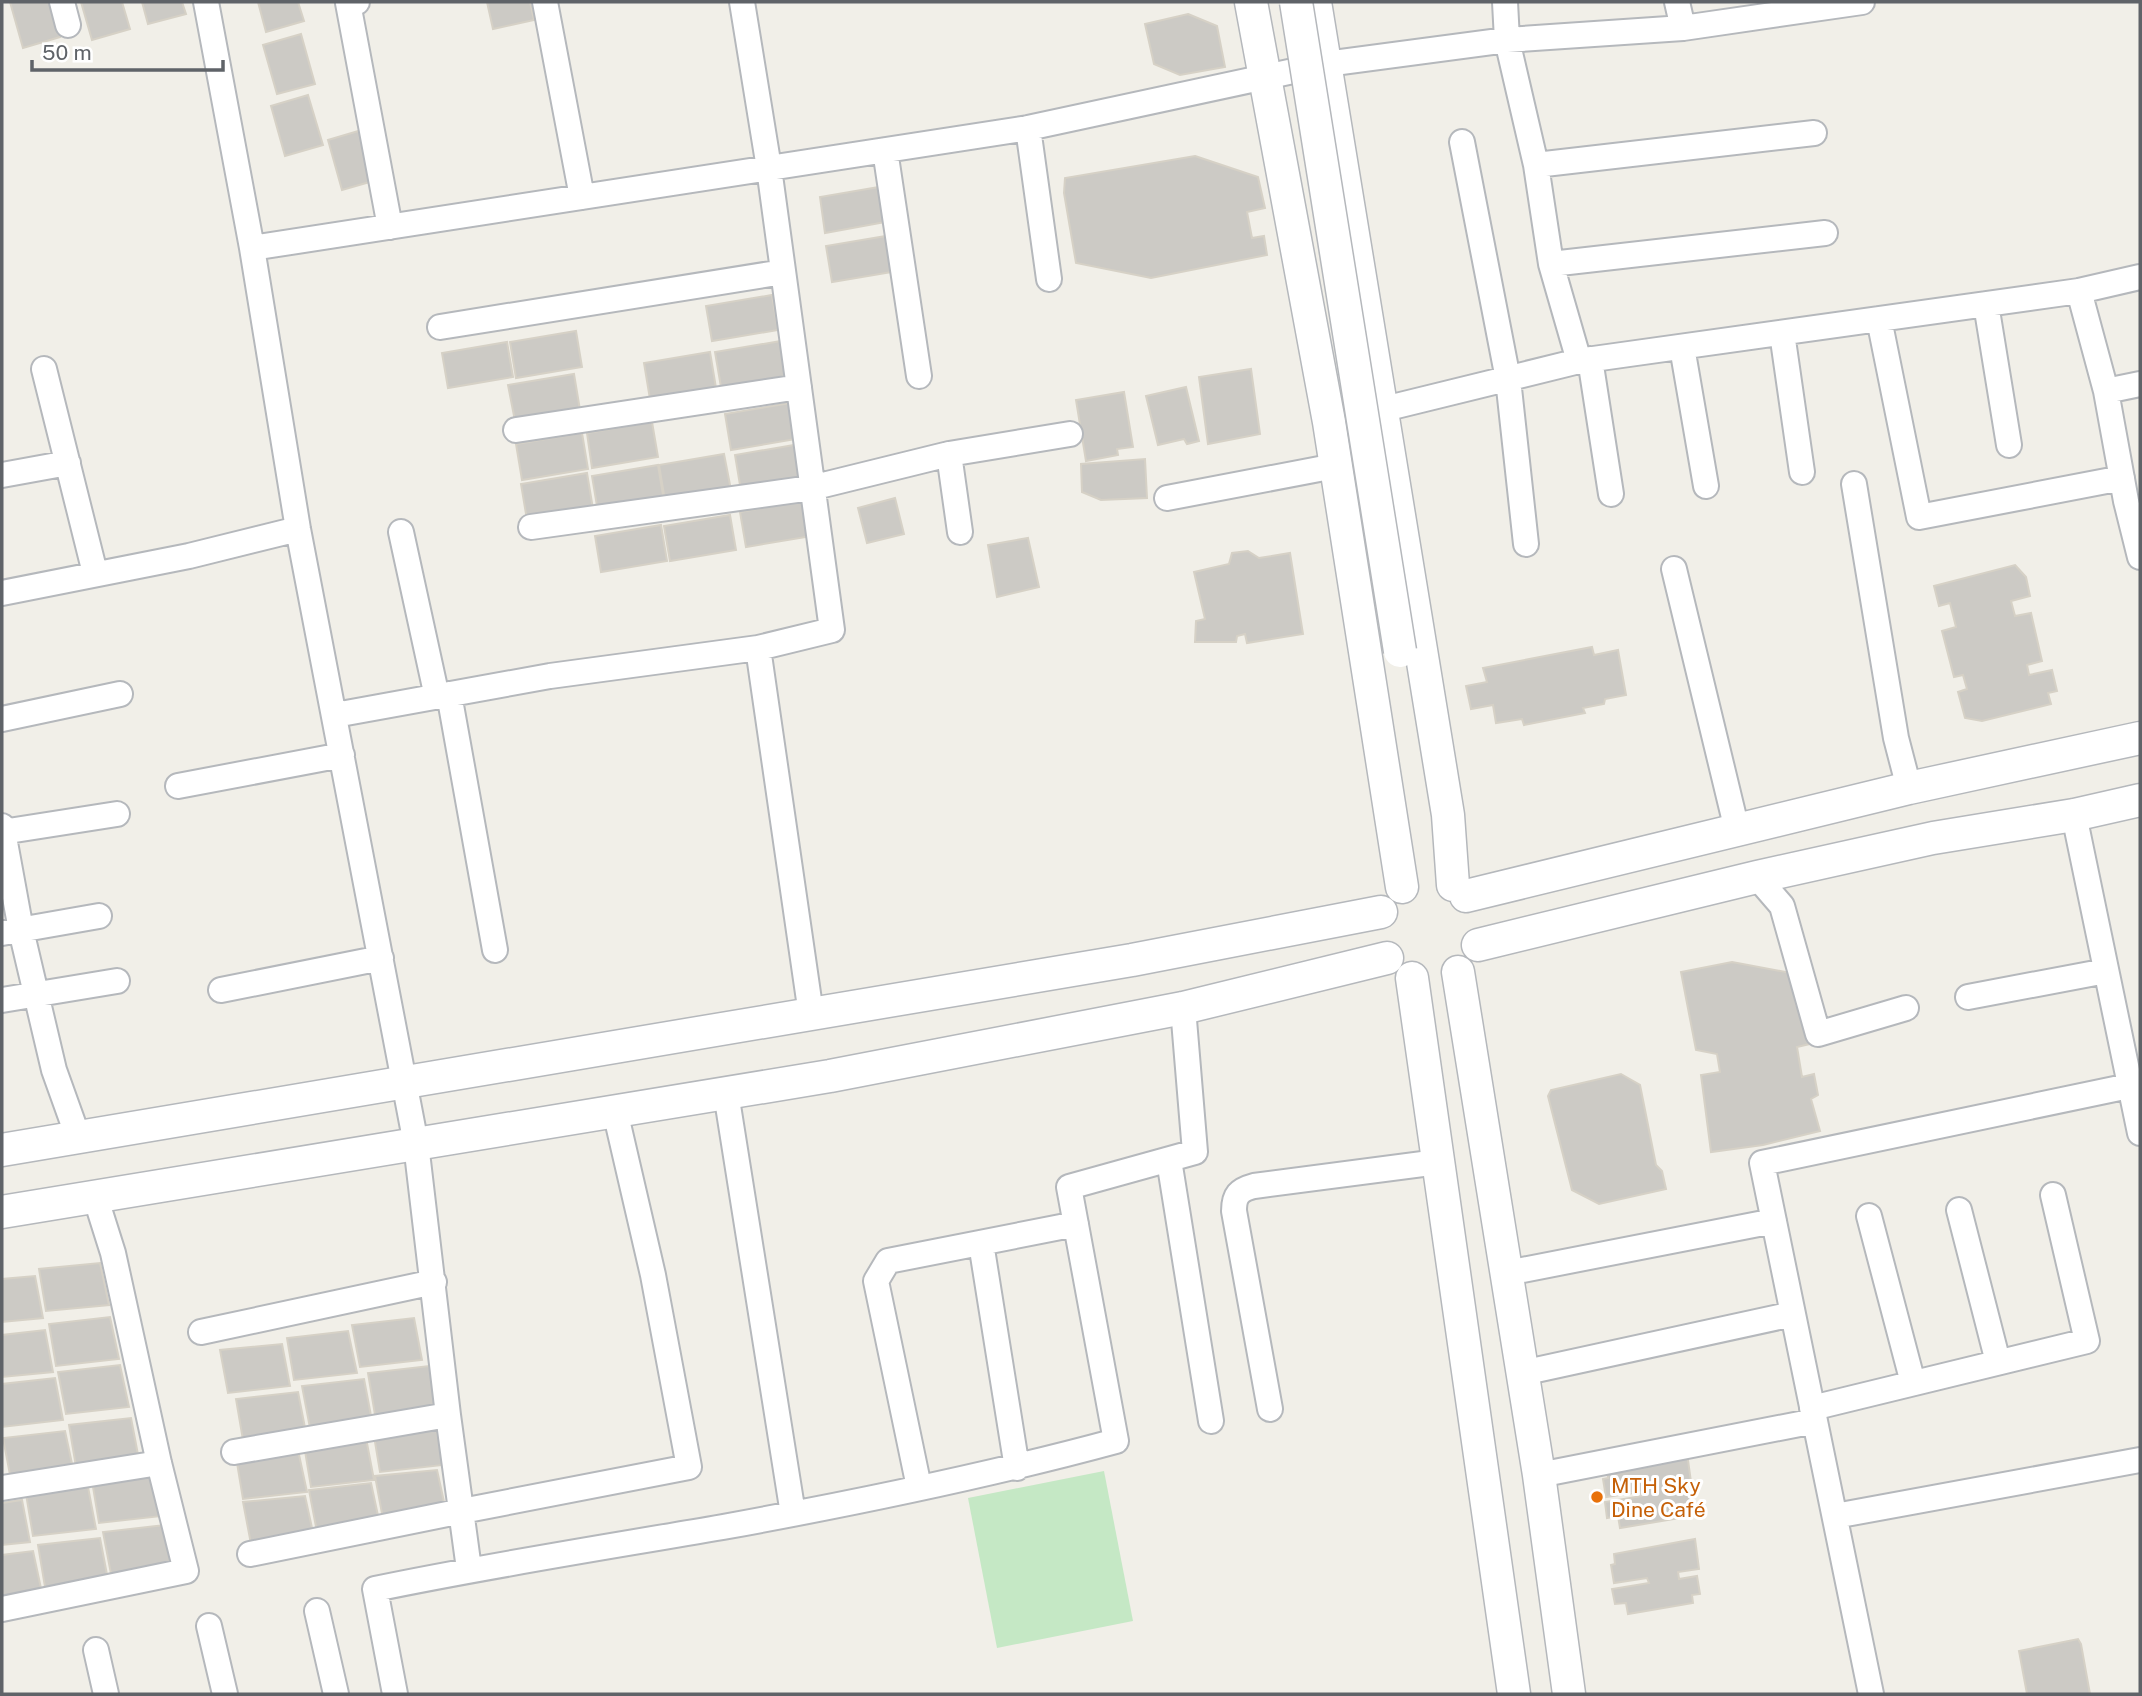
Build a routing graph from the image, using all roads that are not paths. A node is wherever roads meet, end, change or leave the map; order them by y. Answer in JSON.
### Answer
{"nodes":[{"id":1,"x":206,"y":2,"type":"edge"},
{"id":2,"x":357,"y":2,"type":"edge"},
{"id":3,"x":545,"y":2,"type":"edge"},
{"id":4,"x":742,"y":2,"type":"edge"},
{"id":5,"x":1251,"y":2,"type":"edge"},
{"id":6,"x":1277,"y":2,"type":"edge"},
{"id":7,"x":1296,"y":2,"type":"edge"},
{"id":8,"x":1315,"y":2,"type":"edge"},
{"id":9,"x":1505,"y":2,"type":"edge"},
{"id":10,"x":1677,"y":2,"type":"edge"},
{"id":11,"x":1862,"y":2,"type":"edge"},
{"id":12,"x":1801,"y":6,"type":"edge"},
{"id":13,"x":1684,"y":28,"type":"junction"},
{"id":14,"x":1507,"y":40,"type":"junction"},
{"id":15,"x":1326,"y":64,"type":"junction"},
{"id":16,"x":1264,"y":77,"type":"junction"},
{"id":17,"x":1028,"y":128,"type":"junction"},
{"id":18,"x":1814,"y":133,"type":"dead end"},
{"id":19,"x":1462,"y":142,"type":"dead end"},
{"id":20,"x":885,"y":150,"type":"junction"},
{"id":21,"x":1536,"y":164,"type":"junction"},
{"id":22,"x":768,"y":168,"type":"junction"},
{"id":23,"x":582,"y":197,"type":"junction"},
{"id":24,"x":390,"y":227,"type":"junction"},
{"id":25,"x":1825,"y":233,"type":"dead end"},
{"id":26,"x":252,"y":248,"type":"junction"},
{"id":27,"x":1551,"y":264,"type":"junction"},
{"id":28,"x":783,"y":272,"type":"junction"},
{"id":29,"x":2140,"y":277,"type":"edge"},
{"id":30,"x":1049,"y":279,"type":"dead end"},
{"id":31,"x":2079,"y":291,"type":"junction"},
{"id":32,"x":1986,"y":304,"type":"junction"},
{"id":33,"x":1879,"y":319,"type":"junction"},
{"id":34,"x":440,"y":327,"type":"dead end"},
{"id":35,"x":1782,"y":332,"type":"junction"},
{"id":36,"x":1682,"y":347,"type":"junction"},
{"id":37,"x":1584,"y":360,"type":"junction"},
{"id":38,"x":44,"y":369,"type":"dead end"},
{"id":39,"x":919,"y":376,"type":"dead end"},
{"id":40,"x":1508,"y":379,"type":"junction"},
{"id":41,"x":2140,"y":384,"type":"edge"},
{"id":42,"x":799,"y":387,"type":"junction"},
{"id":43,"x":2106,"y":391,"type":"junction"},
{"id":44,"x":1380,"y":410,"type":"junction"},
{"id":45,"x":516,"y":430,"type":"dead end"},
{"id":46,"x":1070,"y":434,"type":"dead end"},
{"id":47,"x":2009,"y":445,"type":"dead end"},
{"id":48,"x":949,"y":454,"type":"junction"},
{"id":49,"x":68,"y":463,"type":"junction"},
{"id":50,"x":1335,"y":466,"type":"junction"},
{"id":51,"x":1802,"y":472,"type":"dead end"},
{"id":52,"x":2,"y":475,"type":"edge"},
{"id":53,"x":1854,"y":484,"type":"dead end"},
{"id":54,"x":1706,"y":486,"type":"dead end"},
{"id":55,"x":811,"y":488,"type":"junction"},
{"id":56,"x":2129,"y":492,"type":"edge"},
{"id":57,"x":1611,"y":494,"type":"dead end"},
{"id":58,"x":1167,"y":498,"type":"dead end"},
{"id":59,"x":531,"y":527,"type":"dead end"},
{"id":60,"x":298,"y":529,"type":"junction"},
{"id":61,"x":401,"y":532,"type":"dead end"},
{"id":62,"x":960,"y":532,"type":"dead end"},
{"id":63,"x":1527,"y":544,"type":"dead end"},
{"id":64,"x":2140,"y":556,"type":"edge"},
{"id":65,"x":1674,"y":569,"type":"dead end"},
{"id":66,"x":95,"y":573,"type":"junction"},
{"id":67,"x":2,"y":593,"type":"edge"},
{"id":68,"x":1391,"y":645,"type":"junction"},
{"id":69,"x":758,"y":648,"type":"junction"},
{"id":70,"x":120,"y":694,"type":"dead end"},
{"id":71,"x":443,"y":695,"type":"junction"},
{"id":72,"x":335,"y":715,"type":"junction"},
{"id":73,"x":2,"y":719,"type":"edge"},
{"id":74,"x":2140,"y":738,"type":"edge"},
{"id":75,"x":342,"y":754,"type":"junction"},
{"id":76,"x":178,"y":786,"type":"dead end"},
{"id":77,"x":1909,"y":788,"type":"junction"},
{"id":78,"x":2140,"y":800,"type":"edge"},
{"id":79,"x":117,"y":814,"type":"dead end"},
{"id":80,"x":1448,"y":815,"type":"junction"},
{"id":81,"x":2074,"y":816,"type":"junction"},
{"id":82,"x":1392,"y":823,"type":"junction"},
{"id":83,"x":2,"y":830,"type":"edge"},
{"id":84,"x":1737,"y":830,"type":"junction"},
{"id":85,"x":1757,"y":877,"type":"junction"},
{"id":86,"x":1402,"y":887,"type":"junction"},
{"id":87,"x":1460,"y":891,"type":"junction"},
{"id":88,"x":1381,"y":912,"type":"junction"},
{"id":89,"x":99,"y":916,"type":"dead end"},
{"id":90,"x":11,"y":931,"type":"edge"},
{"id":91,"x":1478,"y":946,"type":"junction"},
{"id":92,"x":495,"y":950,"type":"dead end"},
{"id":93,"x":381,"y":958,"type":"junction"},
{"id":94,"x":1387,"y":958,"type":"junction"},
{"id":95,"x":2106,"y":971,"type":"junction"},
{"id":96,"x":1458,"y":972,"type":"junction"},
{"id":97,"x":1412,"y":978,"type":"junction"},
{"id":98,"x":117,"y":981,"type":"dead end"},
{"id":99,"x":221,"y":990,"type":"dead end"},
{"id":100,"x":36,"y":993,"type":"junction"},
{"id":101,"x":1968,"y":997,"type":"dead end"},
{"id":102,"x":2,"y":1000,"type":"edge"},
{"id":103,"x":1183,"y":1008,"type":"junction"},
{"id":104,"x":1906,"y":1008,"type":"dead end"},
{"id":105,"x":811,"y":1014,"type":"junction"},
{"id":106,"x":405,"y":1082,"type":"junction"},
{"id":107,"x":2129,"y":1086,"type":"junction"},
{"id":108,"x":726,"y":1093,"type":"junction"},
{"id":109,"x":615,"y":1111,"type":"junction"},
{"id":110,"x":2140,"y":1133,"type":"edge"},
{"id":111,"x":78,"y":1137,"type":"junction"},
{"id":112,"x":416,"y":1144,"type":"junction"},
{"id":113,"x":2,"y":1150,"type":"edge"},
{"id":114,"x":1169,"y":1160,"type":"junction"},
{"id":115,"x":1438,"y":1162,"type":"junction"},
{"id":116,"x":2053,"y":1195,"type":"dead end"},
{"id":117,"x":95,"y":1196,"type":"junction"},
{"id":118,"x":1959,"y":1210,"type":"dead end"},
{"id":119,"x":2,"y":1212,"type":"edge"},
{"id":120,"x":1869,"y":1216,"type":"dead end"},
{"id":121,"x":1774,"y":1221,"type":"junction"},
{"id":122,"x":1076,"y":1224,"type":"junction"},
{"id":123,"x":981,"y":1242,"type":"junction"},
{"id":124,"x":1507,"y":1273,"type":"junction"},
{"id":125,"x":434,"y":1282,"type":"junction"},
{"id":126,"x":1793,"y":1314,"type":"junction"},
{"id":127,"x":201,"y":1332,"type":"dead end"},
{"id":128,"x":1998,"y":1362,"type":"junction"},
{"id":129,"x":1522,"y":1373,"type":"junction"},
{"id":130,"x":1913,"y":1383,"type":"junction"},
{"id":131,"x":1270,"y":1409,"type":"dead end"},
{"id":132,"x":1813,"y":1414,"type":"junction"},
{"id":133,"x":448,"y":1415,"type":"junction"},
{"id":134,"x":1211,"y":1420,"type":"dead end"},
{"id":135,"x":234,"y":1452,"type":"dead end"},
{"id":136,"x":2140,"y":1460,"type":"edge"},
{"id":137,"x":159,"y":1463,"type":"junction"},
{"id":138,"x":1017,"y":1468,"type":"junction"},
{"id":139,"x":1539,"y":1475,"type":"junction"},
{"id":140,"x":919,"y":1487,"type":"junction"},
{"id":141,"x":2,"y":1488,"type":"edge"},
{"id":142,"x":462,"y":1511,"type":"junction"},
{"id":143,"x":793,"y":1514,"type":"junction"},
{"id":144,"x":1835,"y":1516,"type":"junction"},
{"id":145,"x":250,"y":1554,"type":"dead end"},
{"id":146,"x":470,"y":1569,"type":"junction"},
{"id":147,"x":2,"y":1609,"type":"edge"},
{"id":148,"x":317,"y":1611,"type":"dead end"},
{"id":149,"x":209,"y":1626,"type":"dead end"},
{"id":150,"x":96,"y":1650,"type":"dead end"},
{"id":151,"x":106,"y":1694,"type":"edge"},
{"id":152,"x":225,"y":1694,"type":"edge"},
{"id":153,"x":336,"y":1694,"type":"edge"},
{"id":154,"x":395,"y":1694,"type":"edge"},
{"id":155,"x":1514,"y":1694,"type":"edge"},
{"id":156,"x":1569,"y":1694,"type":"edge"},
{"id":157,"x":1871,"y":1694,"type":"edge"}],
"edges":[{"from":1,"to":26,"type":"street"},
{"from":2,"to":24,"type":"street"},
{"from":3,"to":23,"type":"street"},
{"from":4,"to":22,"type":"street"},
{"from":5,"to":16,"type":"street"},
{"from":6,"to":68,"type":"street"},
{"from":7,"to":68,"type":"street","bridge":true},
{"from":8,"to":15,"type":"street"},
{"from":9,"to":14,"type":"street"},
{"from":10,"to":13,"type":"street"},
{"from":11,"to":12,"type":"street"},
{"from":12,"to":13,"type":"street"},
{"from":13,"to":14,"type":"street"},
{"from":14,"to":15,"type":"street"},
{"from":14,"to":21,"type":"street"},
{"from":15,"to":16,"type":"street"},
{"from":15,"to":44,"type":"street"},
{"from":16,"to":17,"type":"street"},
{"from":16,"to":50,"type":"street"},
{"from":17,"to":20,"type":"street"},
{"from":17,"to":30,"type":"street"},
{"from":18,"to":21,"type":"street"},
{"from":19,"to":40,"type":"street"},
{"from":20,"to":22,"type":"street"},
{"from":20,"to":39,"type":"street"},
{"from":21,"to":27,"type":"street"},
{"from":22,"to":23,"type":"street"},
{"from":22,"to":28,"type":"street"},
{"from":23,"to":24,"type":"street"},
{"from":24,"to":26,"type":"street"},
{"from":25,"to":27,"type":"street"},
{"from":26,"to":60,"type":"street"},
{"from":27,"to":37,"type":"street"},
{"from":28,"to":34,"type":"street"},
{"from":28,"to":42,"type":"street"},
{"from":29,"to":31,"type":"street"},
{"from":31,"to":32,"type":"street"},
{"from":31,"to":43,"type":"street"},
{"from":32,"to":33,"type":"street"},
{"from":32,"to":47,"type":"street"},
{"from":33,"to":35,"type":"street"},
{"from":33,"to":56,"type":"street"},
{"from":35,"to":36,"type":"street"},
{"from":35,"to":51,"type":"street"},
{"from":36,"to":37,"type":"street"},
{"from":36,"to":54,"type":"street"},
{"from":37,"to":40,"type":"street"},
{"from":37,"to":57,"type":"street"},
{"from":38,"to":49,"type":"street"},
{"from":40,"to":44,"type":"street"},
{"from":40,"to":63,"type":"street"},
{"from":41,"to":43,"type":"street"},
{"from":42,"to":45,"type":"street"},
{"from":42,"to":55,"type":"street"},
{"from":43,"to":56,"type":"street"},
{"from":44,"to":80,"type":"street"},
{"from":46,"to":48,"type":"street"},
{"from":48,"to":55,"type":"street"},
{"from":48,"to":62,"type":"street"},
{"from":49,"to":52,"type":"street"},
{"from":49,"to":66,"type":"street"},
{"from":50,"to":58,"type":"street"},
{"from":50,"to":82,"type":"street"},
{"from":53,"to":77,"type":"street"},
{"from":55,"to":59,"type":"street"},
{"from":55,"to":69,"type":"street"},
{"from":56,"to":64,"type":"street"},
{"from":60,"to":66,"type":"street"},
{"from":60,"to":72,"type":"street"},
{"from":61,"to":71,"type":"street"},
{"from":65,"to":84,"type":"street"},
{"from":66,"to":67,"type":"street"},
{"from":68,"to":80,"type":"street"},
{"from":68,"to":82,"type":"street"},
{"from":69,"to":71,"type":"street"},
{"from":69,"to":105,"type":"street"},
{"from":70,"to":73,"type":"street"},
{"from":71,"to":72,"type":"street"},
{"from":71,"to":92,"type":"street"},
{"from":72,"to":75,"type":"street"},
{"from":74,"to":77,"type":"street"},
{"from":75,"to":76,"type":"street"},
{"from":75,"to":93,"type":"street"},
{"from":77,"to":84,"type":"street"},
{"from":78,"to":81,"type":"street"},
{"from":79,"to":83,"type":"street"},
{"from":80,"to":87,"type":"street"},
{"from":81,"to":85,"type":"street"},
{"from":81,"to":95,"type":"street"},
{"from":82,"to":86,"type":"street"},
{"from":83,"to":90,"type":"street"},
{"from":84,"to":87,"type":"street"},
{"from":85,"to":91,"type":"street"},
{"from":85,"to":104,"type":"street"},
{"from":86,"to":87,"type":"street"},
{"from":86,"to":88,"type":"street"},
{"from":87,"to":91,"type":"street"},
{"from":88,"to":94,"type":"street"},
{"from":88,"to":105,"type":"street"},
{"from":89,"to":90,"type":"street"},
{"from":90,"to":100,"type":"street"},
{"from":91,"to":96,"type":"street"},
{"from":93,"to":99,"type":"street"},
{"from":93,"to":106,"type":"street"},
{"from":94,"to":97,"type":"street"},
{"from":94,"to":103,"type":"street"},
{"from":95,"to":101,"type":"street"},
{"from":95,"to":107,"type":"street"},
{"from":96,"to":97,"type":"street"},
{"from":96,"to":124,"type":"street"},
{"from":97,"to":115,"type":"street"},
{"from":98,"to":100,"type":"street"},
{"from":100,"to":102,"type":"street"},
{"from":100,"to":111,"type":"street"},
{"from":103,"to":108,"type":"street"},
{"from":103,"to":114,"type":"street"},
{"from":105,"to":106,"type":"street"},
{"from":106,"to":111,"type":"street"},
{"from":106,"to":112,"type":"street"},
{"from":107,"to":110,"type":"street"},
{"from":107,"to":121,"type":"street"},
{"from":108,"to":109,"type":"street"},
{"from":108,"to":143,"type":"street"},
{"from":109,"to":112,"type":"street"},
{"from":109,"to":142,"type":"street"},
{"from":111,"to":113,"type":"street"},
{"from":112,"to":117,"type":"street"},
{"from":112,"to":125,"type":"street"},
{"from":114,"to":122,"type":"street"},
{"from":114,"to":134,"type":"street"},
{"from":115,"to":131,"type":"street"},
{"from":115,"to":155,"type":"street"},
{"from":116,"to":128,"type":"street"},
{"from":117,"to":119,"type":"street"},
{"from":117,"to":137,"type":"street"},
{"from":118,"to":128,"type":"street"},
{"from":120,"to":130,"type":"street"},
{"from":121,"to":124,"type":"street"},
{"from":121,"to":126,"type":"street"},
{"from":122,"to":123,"type":"street"},
{"from":122,"to":138,"type":"street"},
{"from":123,"to":138,"type":"street"},
{"from":123,"to":140,"type":"street"},
{"from":124,"to":129,"type":"street"},
{"from":125,"to":127,"type":"street"},
{"from":125,"to":133,"type":"street"},
{"from":126,"to":129,"type":"street"},
{"from":126,"to":132,"type":"street"},
{"from":128,"to":130,"type":"street"},
{"from":129,"to":139,"type":"street"},
{"from":130,"to":132,"type":"street"},
{"from":132,"to":139,"type":"street"},
{"from":132,"to":144,"type":"street"},
{"from":133,"to":135,"type":"street"},
{"from":133,"to":142,"type":"street"},
{"from":136,"to":144,"type":"street"},
{"from":137,"to":141,"type":"street"},
{"from":137,"to":147,"type":"street"},
{"from":138,"to":140,"type":"street"},
{"from":139,"to":156,"type":"street"},
{"from":140,"to":143,"type":"street"},
{"from":142,"to":145,"type":"street"},
{"from":142,"to":146,"type":"street"},
{"from":143,"to":146,"type":"street"},
{"from":144,"to":157,"type":"street"},
{"from":146,"to":154,"type":"street"},
{"from":148,"to":153,"type":"street"},
{"from":149,"to":152,"type":"street"},
{"from":150,"to":151,"type":"street"}]}
